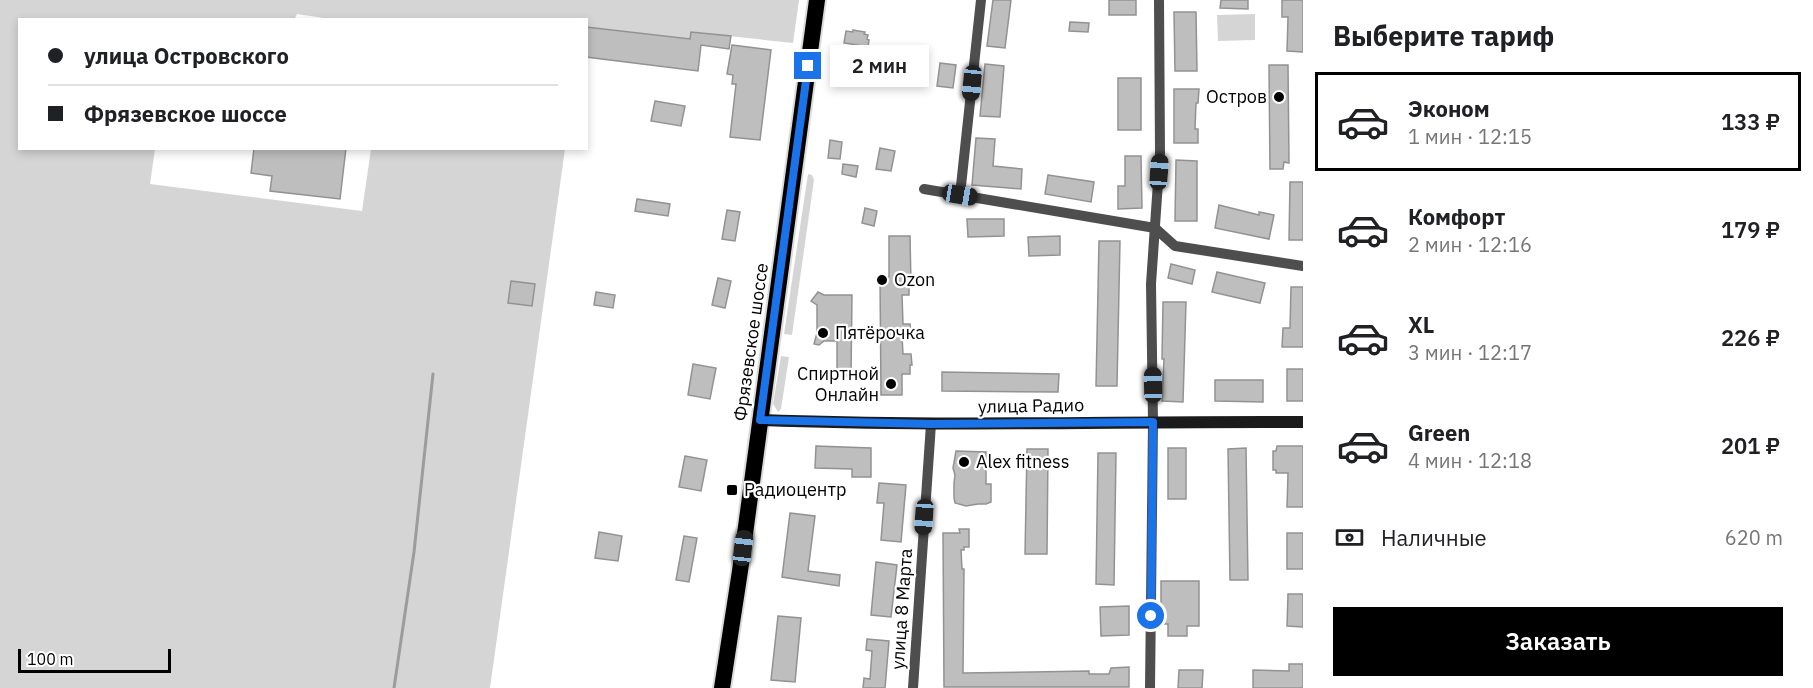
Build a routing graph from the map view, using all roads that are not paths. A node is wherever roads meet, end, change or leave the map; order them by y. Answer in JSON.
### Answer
{"nodes":[{"id":1,"x":817,"y":0,"type":"edge"},
{"id":2,"x":981,"y":0,"type":"edge"},
{"id":3,"x":1159,"y":0,"type":"edge"},
{"id":4,"x":924,"y":189,"type":"dead end"},
{"id":5,"x":960,"y":195,"type":"junction"},
{"id":6,"x":1155,"y":228,"type":"junction"},
{"id":7,"x":1303,"y":266,"type":"edge"},
{"id":8,"x":760,"y":420,"type":"junction"},
{"id":9,"x":1153,"y":422,"type":"junction"},
{"id":10,"x":1303,"y":422,"type":"edge"},
{"id":11,"x":931,"y":424,"type":"junction"},
{"id":12,"x":722,"y":688,"type":"edge"},
{"id":13,"x":913,"y":688,"type":"edge"},
{"id":14,"x":1150,"y":688,"type":"edge"}],
"edges":[{"from":1,"to":8,"type":"highway","name":"Фрязевское шоссе"},
{"from":2,"to":5,"type":"street"},
{"from":3,"to":6,"type":"street"},
{"from":4,"to":5,"type":"street"},
{"from":5,"to":6,"type":"street"},
{"from":6,"to":7,"type":"street"},
{"from":6,"to":9,"type":"street"},
{"from":8,"to":11,"type":"main road","name":"улица Радио"},
{"from":8,"to":12,"type":"highway","name":"Фрязевское шоссе"},
{"from":9,"to":10,"type":"main road","name":"улица Радио"},
{"from":9,"to":11,"type":"main road","name":"улица Радио"},
{"from":9,"to":14,"type":"street"},
{"from":11,"to":13,"type":"street","name":"улица 8 Марта"}]}
